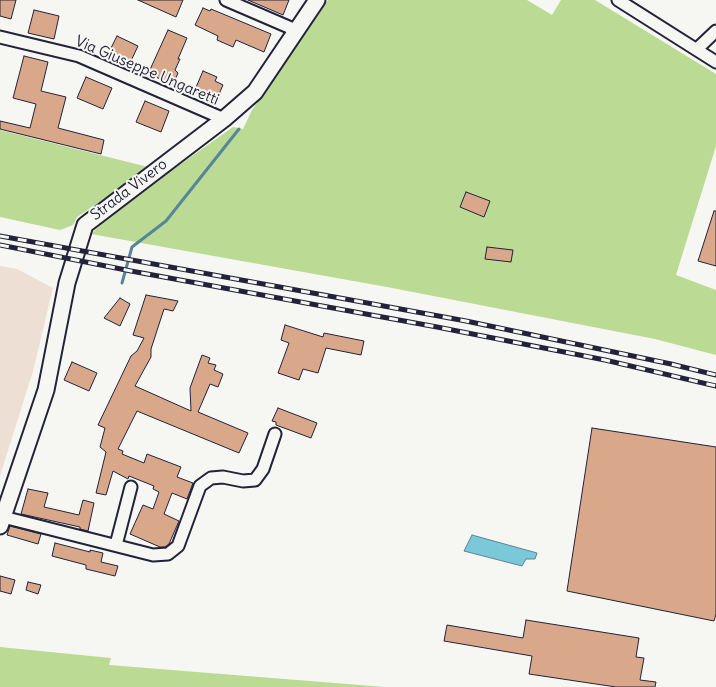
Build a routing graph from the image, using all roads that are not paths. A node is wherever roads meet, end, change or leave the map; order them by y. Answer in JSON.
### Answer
{"nodes":[{"id":1,"x":226,"y":0,"type":"edge"},
{"id":2,"x":317,"y":0,"type":"edge"},
{"id":3,"x":618,"y":0,"type":"edge"},
{"id":4,"x":716,"y":31,"type":"edge"},
{"id":5,"x":298,"y":32,"type":"junction"},
{"id":6,"x":0,"y":37,"type":"edge"},
{"id":7,"x":697,"y":49,"type":"junction"},
{"id":8,"x":716,"y":62,"type":"edge"},
{"id":9,"x":224,"y":119,"type":"junction"},
{"id":10,"x":275,"y":434,"type":"dead end"},
{"id":11,"x":131,"y":487,"type":"dead end"},
{"id":12,"x":2,"y":522,"type":"edge"},
{"id":13,"x":116,"y":545,"type":"junction"}],
"edges":[{"from":1,"to":5,"type":"street"},
{"from":2,"to":5,"type":"street","name":"Strada Vivero"},
{"from":3,"to":7,"type":"street"},
{"from":4,"to":7,"type":"street"},
{"from":5,"to":9,"type":"street","name":"Strada Vivero"},
{"from":6,"to":9,"type":"street","name":"Via Giuseppe Ungaretti"},
{"from":7,"to":8,"type":"street"},
{"from":9,"to":12,"type":"street","name":"Strada Vivero"},
{"from":10,"to":13,"type":"street","name":"Strada Vivero"},
{"from":11,"to":13,"type":"street"},
{"from":12,"to":13,"type":"street","name":"Strada Vivero"}]}
